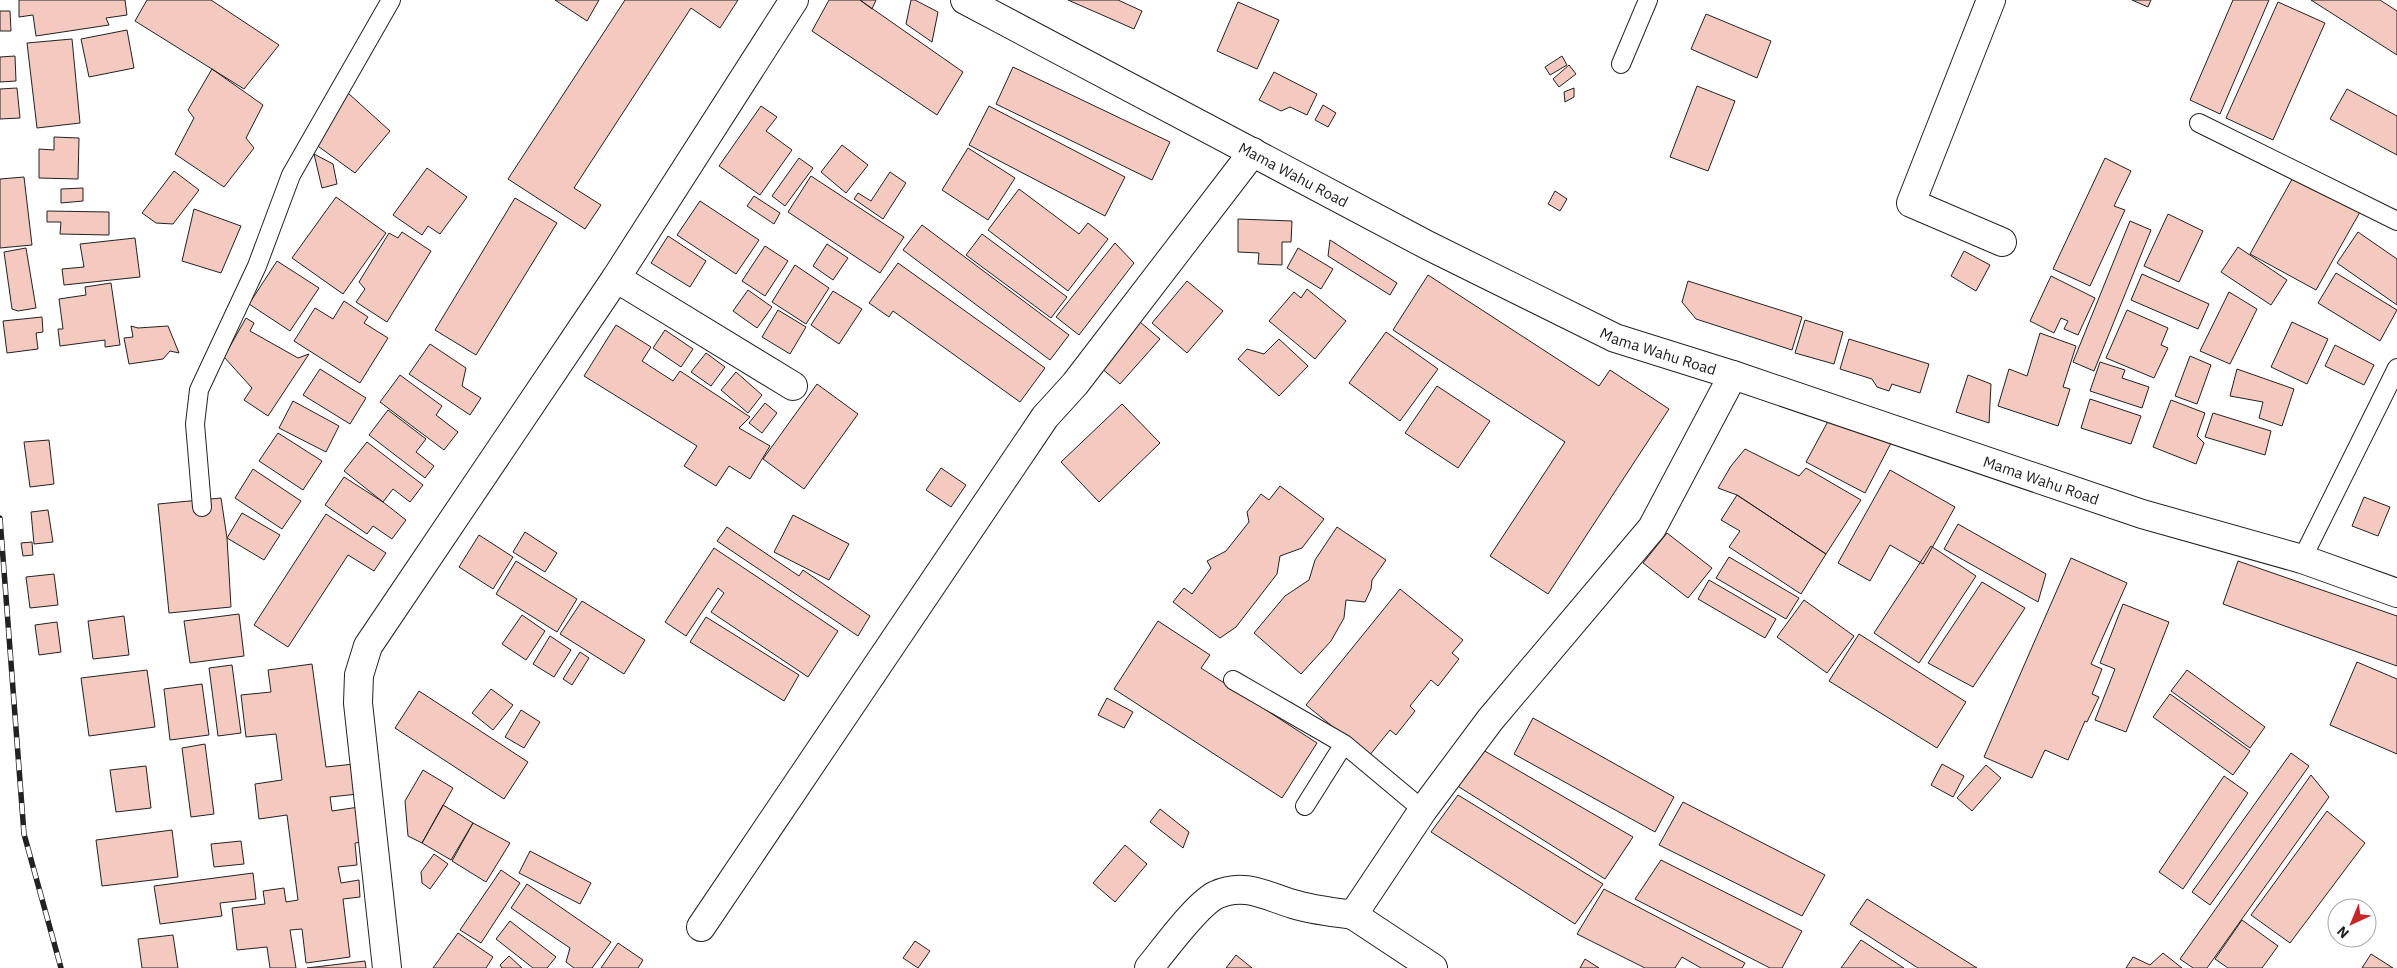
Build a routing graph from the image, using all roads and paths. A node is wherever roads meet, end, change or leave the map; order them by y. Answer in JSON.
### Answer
{"nodes":[{"id":1,"x":391,"y":0,"type":"edge"},
{"id":2,"x":794,"y":0,"type":"edge"},
{"id":3,"x":965,"y":0,"type":"edge"},
{"id":4,"x":1648,"y":0,"type":"edge"},
{"id":5,"x":1991,"y":0,"type":"edge"},
{"id":6,"x":1621,"y":64,"type":"dead end"},
{"id":7,"x":2199,"y":123,"type":"dead end"},
{"id":8,"x":1253,"y":152,"type":"junction"},
{"id":9,"x":2397,"y":221,"type":"edge"},
{"id":10,"x":2002,"y":242,"type":"dead end"},
{"id":11,"x":616,"y":278,"type":"junction"},
{"id":12,"x":2397,"y":368,"type":"edge"},
{"id":13,"x":1733,"y":375,"type":"junction"},
{"id":14,"x":793,"y":386,"type":"dead end"},
{"id":15,"x":202,"y":507,"type":"dead end"},
{"id":16,"x":2302,"y":559,"type":"junction"},
{"id":17,"x":2397,"y":593,"type":"edge"},
{"id":18,"x":1233,"y":680,"type":"dead end"},
{"id":19,"x":1344,"y":744,"type":"junction"},
{"id":20,"x":1305,"y":806,"type":"dead end"},
{"id":21,"x":1423,"y":810,"type":"junction"},
{"id":22,"x":1353,"y":915,"type":"junction"},
{"id":23,"x":701,"y":927,"type":"dead end"},
{"id":24,"x":387,"y":968,"type":"edge"},
{"id":25,"x":1149,"y":968,"type":"edge"},
{"id":26,"x":1433,"y":968,"type":"edge"}],
"edges":[{"from":1,"to":15,"type":"lane"},
{"from":2,"to":11,"type":"street"},
{"from":3,"to":8,"type":"street","name":"Mama Wahu Road"},
{"from":4,"to":6,"type":"lane"},
{"from":5,"to":10,"type":"street"},
{"from":7,"to":9,"type":"lane"},
{"from":8,"to":13,"type":"street","name":"Mama Wahu Road"},
{"from":8,"to":23,"type":"street"},
{"from":11,"to":14,"type":"street"},
{"from":11,"to":24,"type":"street"},
{"from":12,"to":16,"type":"lane"},
{"from":13,"to":16,"type":"street","name":"Mama Wahu Road"},
{"from":13,"to":21,"type":"street"},
{"from":16,"to":17,"type":"street","name":"Mama Wahu Road"},
{"from":18,"to":19,"type":"lane"},
{"from":19,"to":20,"type":"lane"},
{"from":19,"to":21,"type":"lane"},
{"from":21,"to":22,"type":"street"},
{"from":22,"to":25,"type":"street"},
{"from":22,"to":26,"type":"street"}]}
